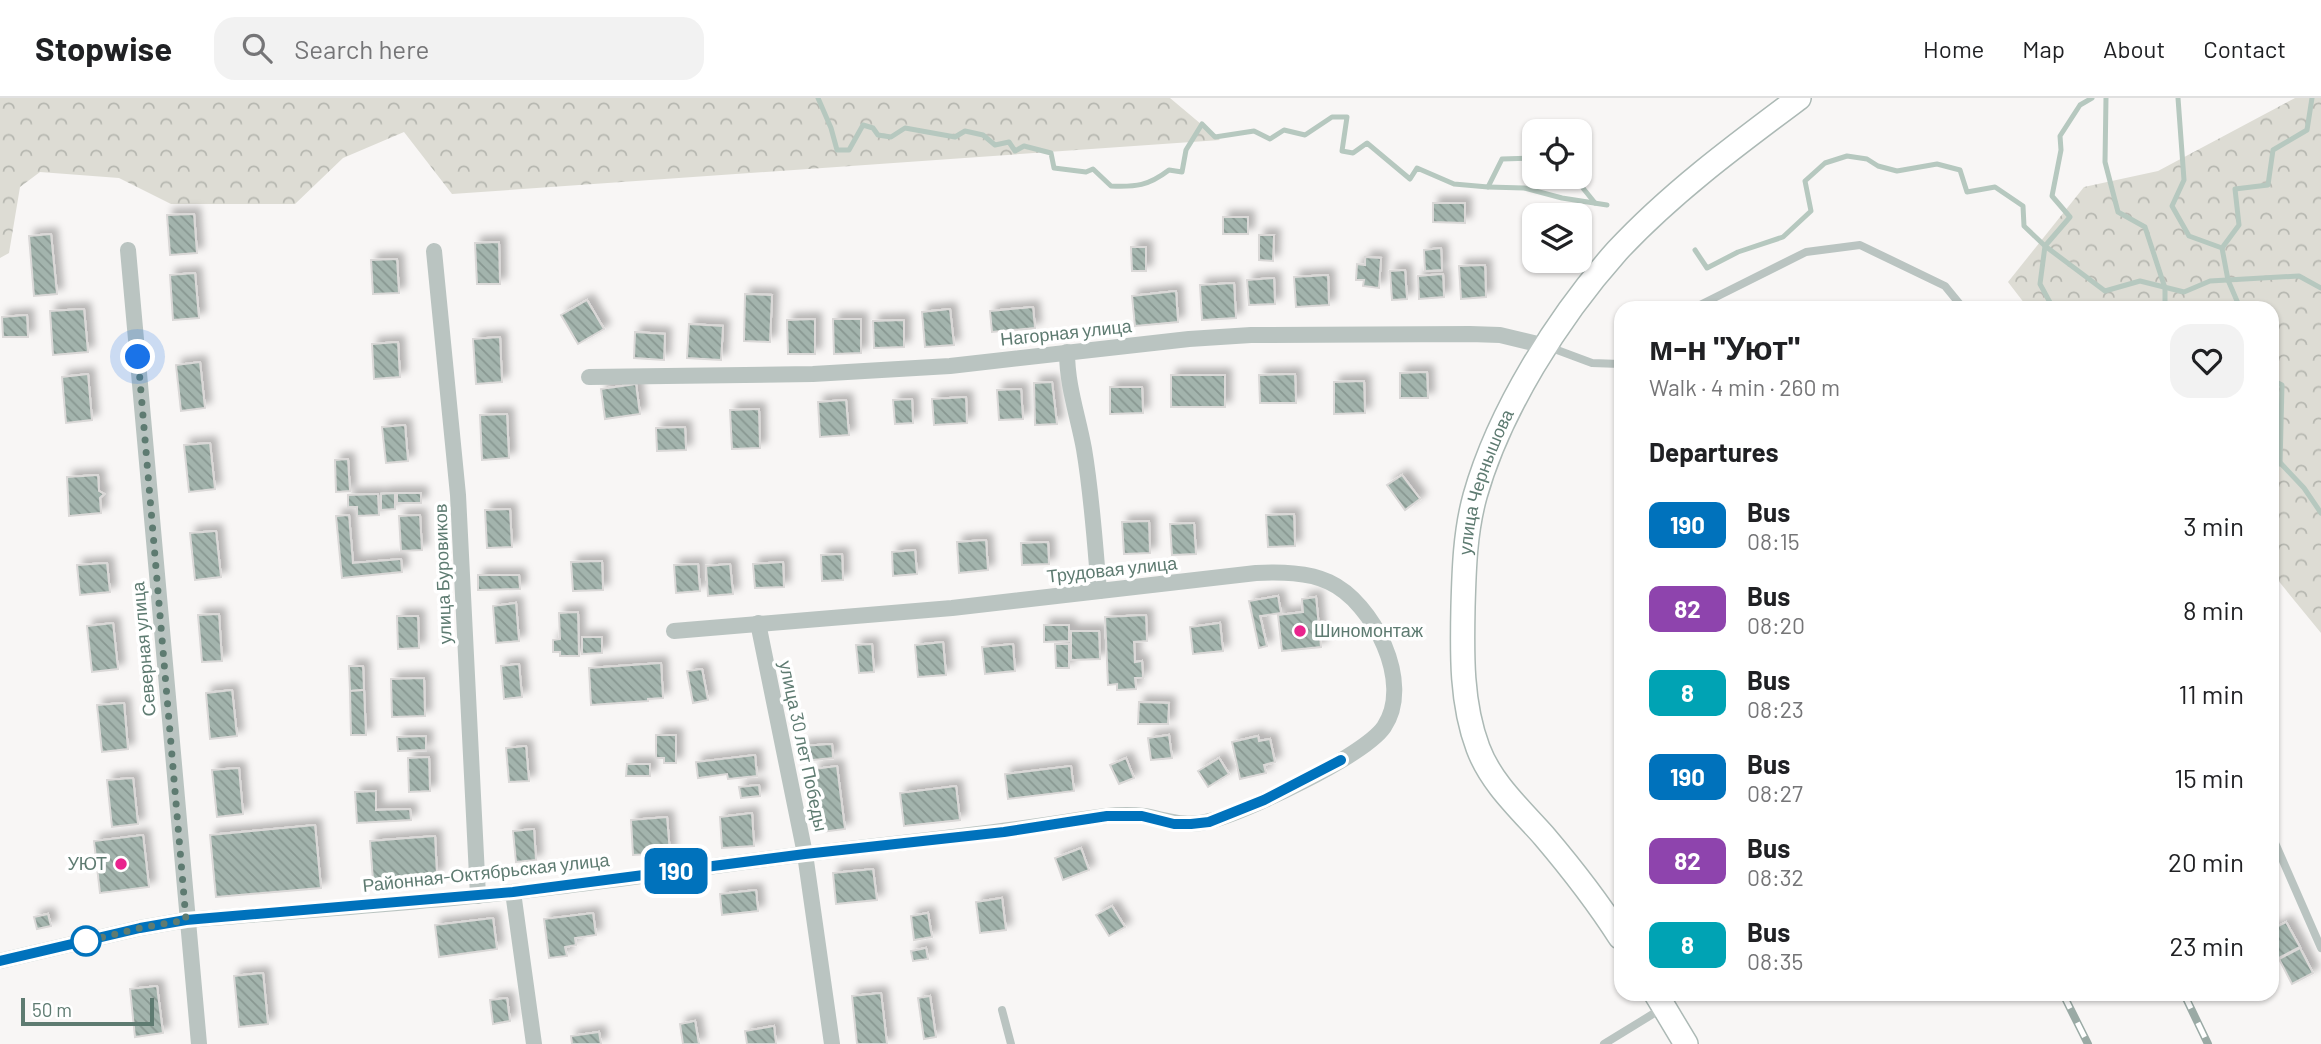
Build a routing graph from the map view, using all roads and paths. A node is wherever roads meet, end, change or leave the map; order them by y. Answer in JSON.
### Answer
{"nodes":[{"id":1,"x":1799,"y":98,"type":"edge"},
{"id":2,"x":128,"y":250,"type":"dead end"},
{"id":3,"x":434,"y":251,"type":"dead end"},
{"id":4,"x":1708,"y":301,"type":"edge"},
{"id":5,"x":1957,"y":301,"type":"edge"},
{"id":6,"x":1546,"y":346,"type":"junction"},
{"id":7,"x":1067,"y":352,"type":"junction"},
{"id":8,"x":1614,"y":364,"type":"edge"},
{"id":9,"x":589,"y":377,"type":"dead end"},
{"id":10,"x":1100,"y":591,"type":"junction"},
{"id":11,"x":758,"y":623,"type":"junction"},
{"id":12,"x":674,"y":631,"type":"dead end"},
{"id":13,"x":1341,"y":760,"type":"joint"},
{"id":14,"x":2279,"y":852,"type":"edge"},
{"id":15,"x":805,"y":854,"type":"junction"},
{"id":16,"x":513,"y":892,"type":"junction"},
{"id":17,"x":478,"y":896,"type":"junction"},
{"id":18,"x":186,"y":920,"type":"junction"},
{"id":19,"x":1614,"y":928,"type":"edge"},
{"id":20,"x":2321,"y":948,"type":"edge"},
{"id":21,"x":0,"y":961,"type":"edge"},
{"id":22,"x":1660,"y":1001,"type":"edge"},
{"id":23,"x":1002,"y":1010,"type":"dead end"},
{"id":24,"x":199,"y":1044,"type":"edge"},
{"id":25,"x":534,"y":1044,"type":"edge"},
{"id":26,"x":832,"y":1044,"type":"edge"},
{"id":27,"x":1011,"y":1044,"type":"edge"},
{"id":28,"x":1604,"y":1044,"type":"edge"},
{"id":29,"x":1686,"y":1044,"type":"edge"}],
"edges":[{"from":1,"to":6,"type":"main road","name":"улица Чернышова"},
{"from":2,"to":18,"type":"street","name":"Северная улица"},
{"from":3,"to":17,"type":"street","name":"улица Буровиков"},
{"from":4,"to":5,"type":"lane"},
{"from":6,"to":7,"type":"street","name":"Нагорная улица"},
{"from":6,"to":8,"type":"lane"},
{"from":6,"to":19,"type":"main road","name":"улица Чернышова"},
{"from":7,"to":9,"type":"street","name":"Нагорная улица"},
{"from":7,"to":10,"type":"street"},
{"from":10,"to":11,"type":"street","name":"Трудовая улица"},
{"from":10,"to":13,"type":"street","name":"Трудовая улица"},
{"from":11,"to":12,"type":"street","name":"Трудовая улица"},
{"from":11,"to":15,"type":"street","name":"улица 30 лет Победы"},
{"from":13,"to":15,"type":"street","name":"Районная-Октябрьская улица"},
{"from":14,"to":20,"type":"lane"},
{"from":15,"to":16,"type":"street","name":"Районная-Октябрьская улица"},
{"from":15,"to":26,"type":"street","name":"улица 30 лет Победы"},
{"from":16,"to":17,"type":"street","name":"Районная-Октябрьская улица"},
{"from":16,"to":25,"type":"street"},
{"from":17,"to":18,"type":"street","name":"Районная-Октябрьская улица"},
{"from":18,"to":21,"type":"street","name":"Районная-Октябрьская улица"},
{"from":18,"to":24,"type":"street","name":"Северная улица"},
{"from":22,"to":28,"type":"lane"},
{"from":22,"to":29,"type":"main road"},
{"from":23,"to":27,"type":"lane"}]}
